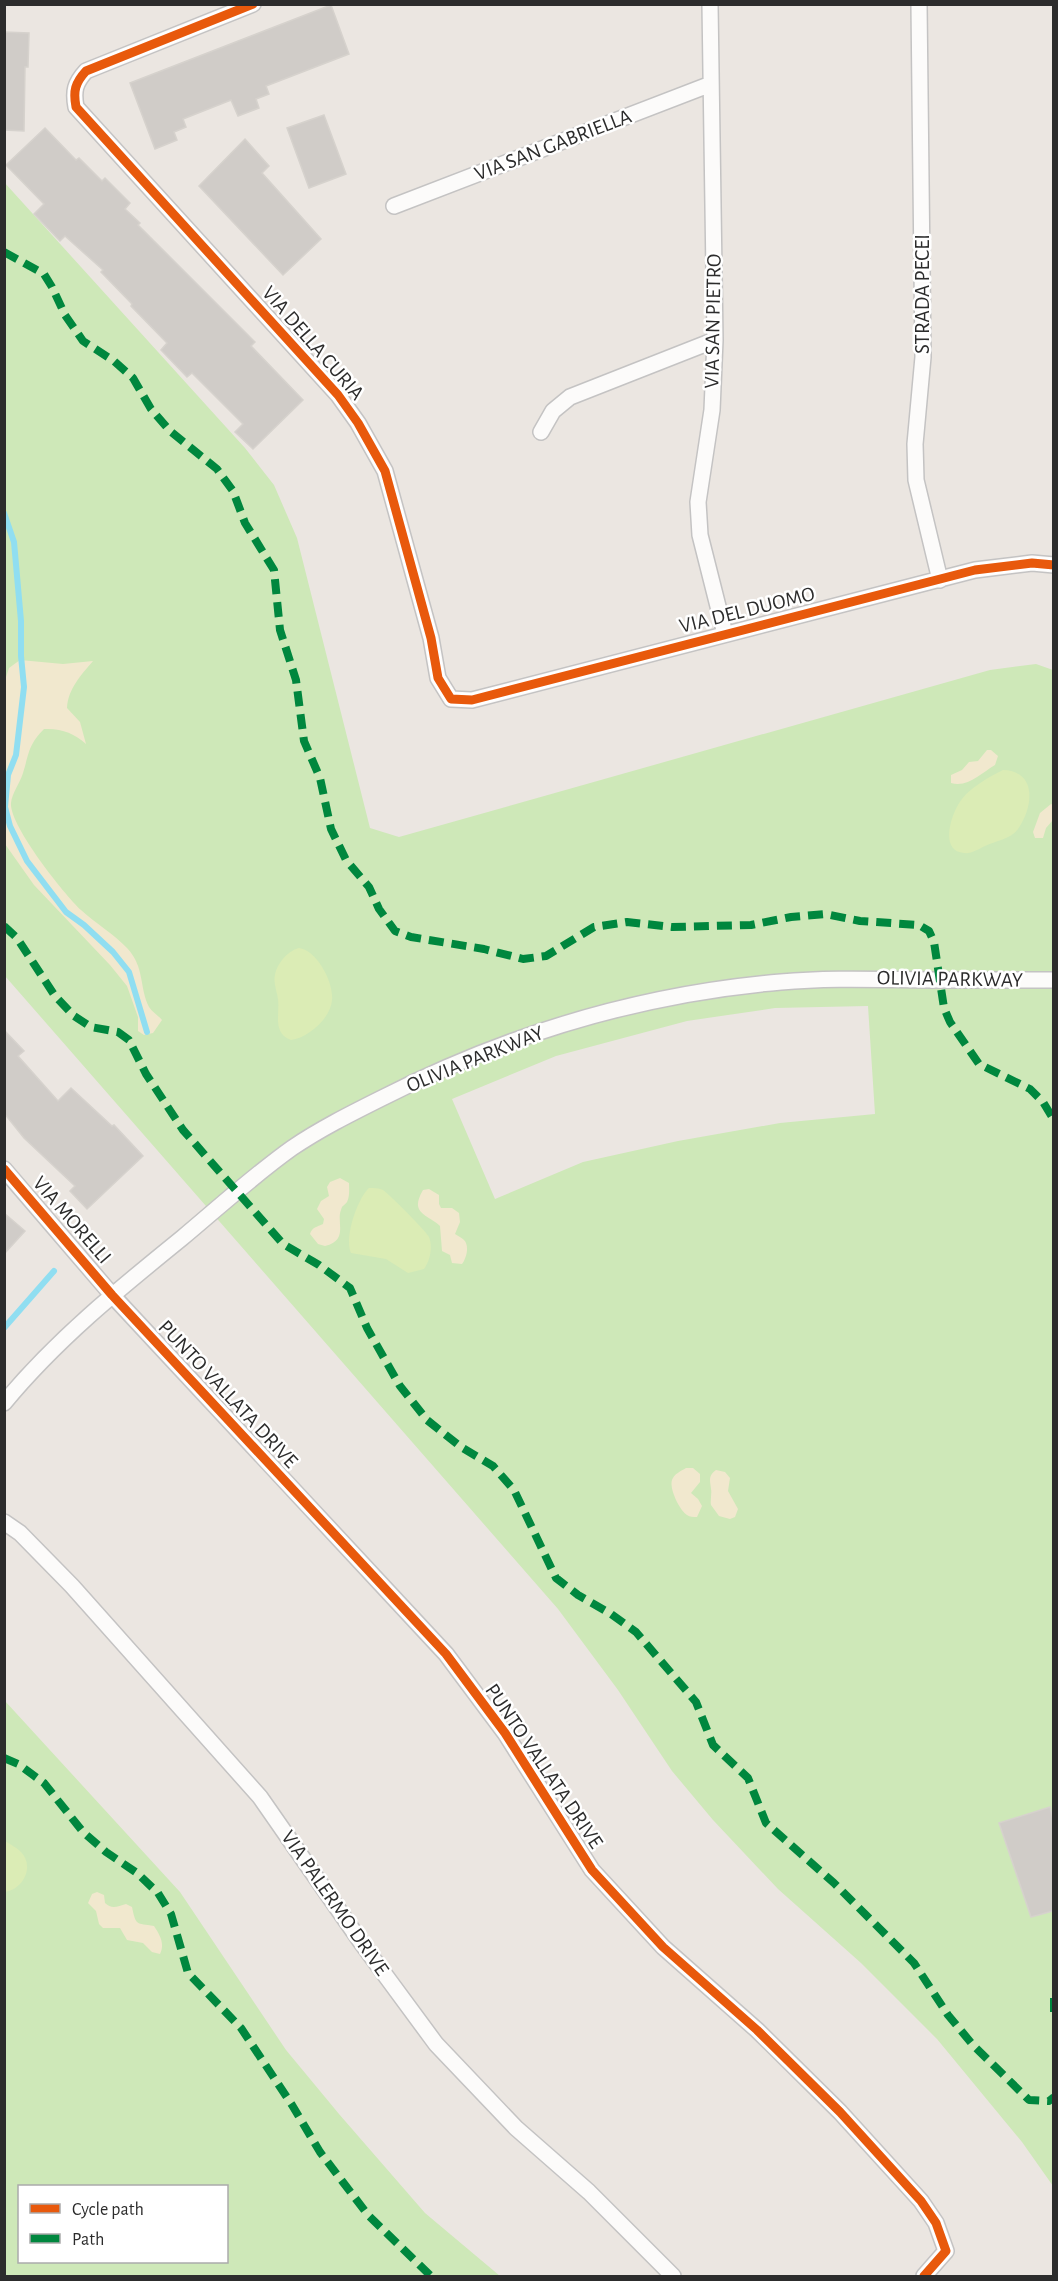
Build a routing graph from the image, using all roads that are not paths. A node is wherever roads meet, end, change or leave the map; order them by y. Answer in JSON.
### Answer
{"nodes":[{"id":1,"x":253,"y":4,"type":"edge"},
{"id":2,"x":710,"y":4,"type":"edge"},
{"id":3,"x":919,"y":4,"type":"edge"},
{"id":4,"x":711,"y":84,"type":"junction"},
{"id":5,"x":394,"y":206,"type":"dead end"},
{"id":6,"x":716,"y":340,"type":"junction"},
{"id":7,"x":541,"y":432,"type":"dead end"},
{"id":8,"x":1053,"y":565,"type":"edge"},
{"id":9,"x":940,"y":580,"type":"junction"},
{"id":10,"x":724,"y":634,"type":"junction"},
{"id":11,"x":451,"y":699,"type":"joint"},
{"id":12,"x":1053,"y":980,"type":"edge"},
{"id":13,"x":4,"y":1169,"type":"edge"},
{"id":14,"x":112,"y":1295,"type":"junction"},
{"id":15,"x":4,"y":1403,"type":"edge"},
{"id":16,"x":4,"y":1522,"type":"edge"},
{"id":17,"x":673,"y":2277,"type":"edge"},
{"id":18,"x":924,"y":2277,"type":"edge"}],
"edges":[{"from":1,"to":11,"type":"street","name":"VIA DELLA CURIA"},
{"from":2,"to":4,"type":"street","name":"VIA SAN PIETRO"},
{"from":3,"to":9,"type":"street","name":"STRADA PECEI"},
{"from":4,"to":5,"type":"street","name":"VIA SAN GABRIELLA"},
{"from":4,"to":6,"type":"street","name":"VIA SAN PIETRO"},
{"from":6,"to":7,"type":"street"},
{"from":6,"to":10,"type":"street","name":"VIA SAN PIETRO"},
{"from":8,"to":9,"type":"street","name":"VIA DEL DUOMO"},
{"from":9,"to":10,"type":"street","name":"VIA DEL DUOMO"},
{"from":10,"to":11,"type":"street","name":"VIA DEL DUOMO"},
{"from":12,"to":14,"type":"street","name":"OLIVIA PARKWAY"},
{"from":13,"to":14,"type":"street","name":"VIA MORELLI"},
{"from":14,"to":15,"type":"street","name":"OLIVIA PARKWAY"},
{"from":14,"to":18,"type":"street","name":"PUNTO VALLATA DRIVE"},
{"from":16,"to":17,"type":"street","name":"VIA PALERMO DRIVE"}]}
